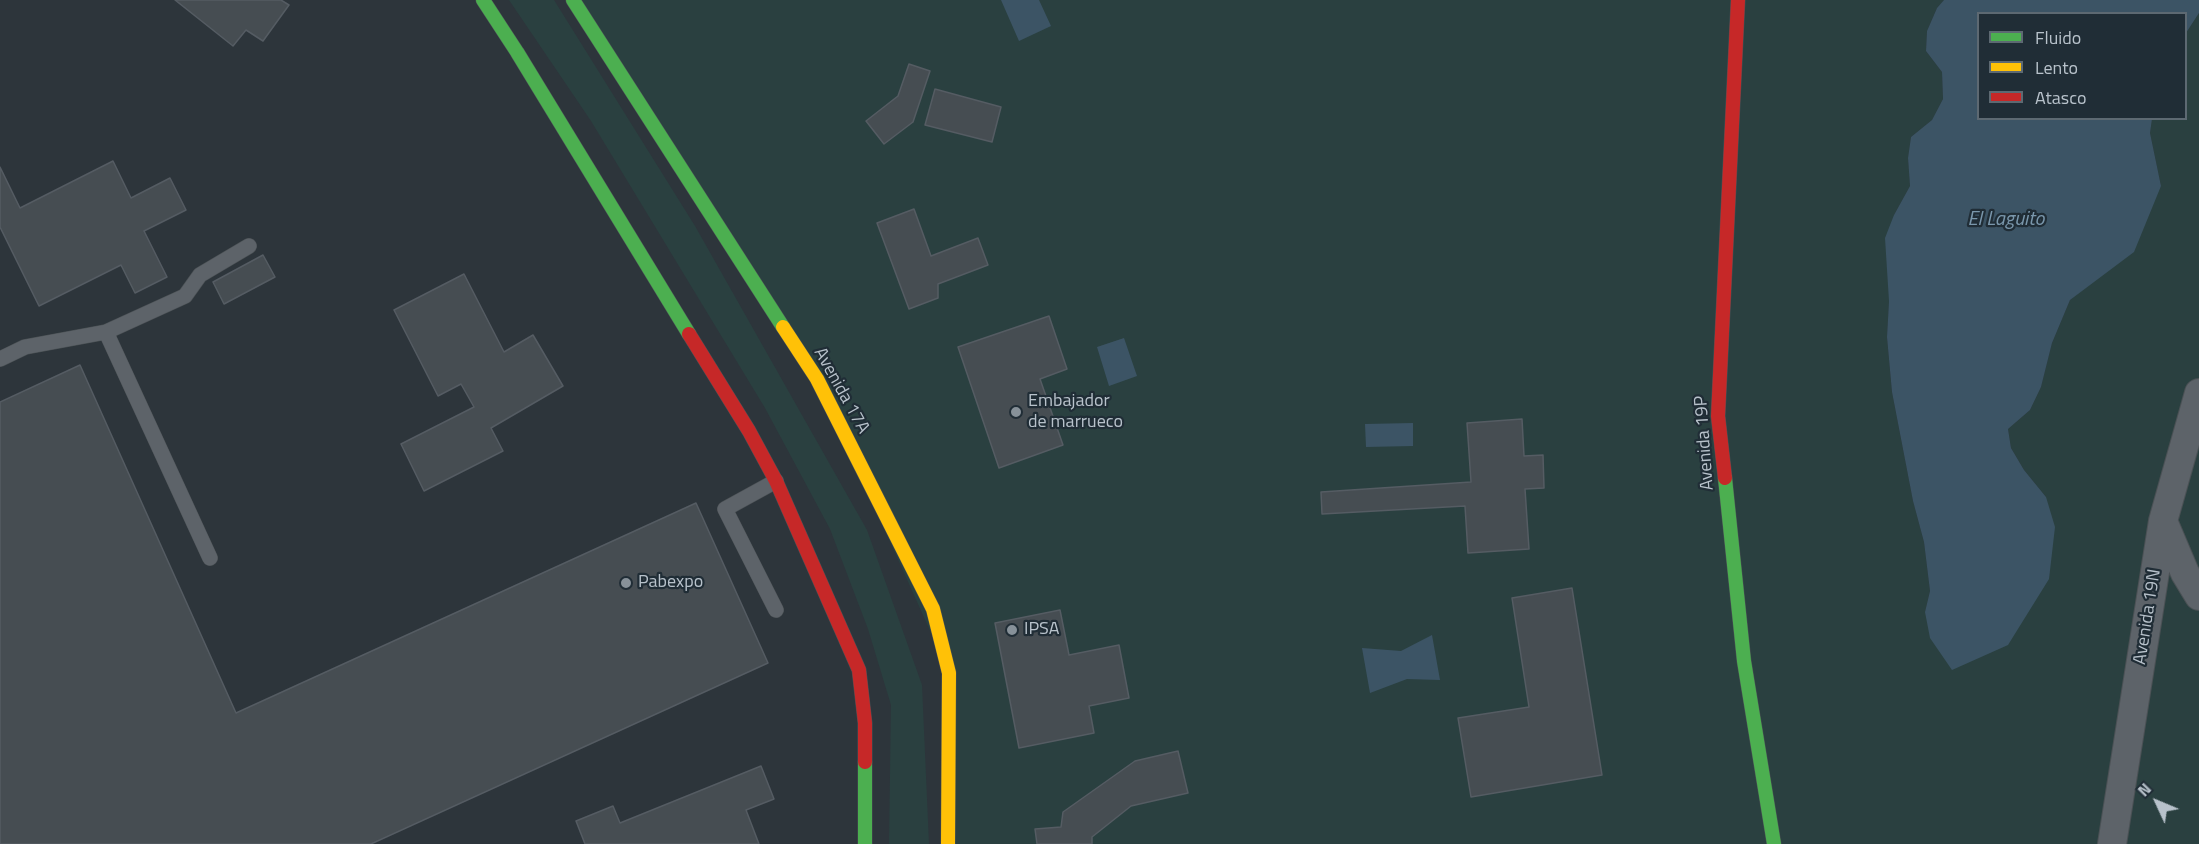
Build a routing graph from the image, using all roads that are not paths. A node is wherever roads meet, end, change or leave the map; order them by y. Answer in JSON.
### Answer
{"nodes":[{"id":1,"x":483,"y":0,"type":"edge"},
{"id":2,"x":573,"y":0,"type":"edge"},
{"id":3,"x":1738,"y":0,"type":"edge"},
{"id":4,"x":249,"y":246,"type":"dead end"},
{"id":5,"x":106,"y":332,"type":"junction"},
{"id":6,"x":0,"y":359,"type":"edge"},
{"id":7,"x":2199,"y":393,"type":"edge"},
{"id":8,"x":776,"y":481,"type":"junction"},
{"id":9,"x":2163,"y":521,"type":"junction"},
{"id":10,"x":210,"y":558,"type":"dead end"},
{"id":11,"x":2199,"y":596,"type":"edge"},
{"id":12,"x":776,"y":610,"type":"dead end"},
{"id":13,"x":865,"y":844,"type":"edge"},
{"id":14,"x":948,"y":844,"type":"edge"},
{"id":15,"x":1774,"y":844,"type":"edge"},
{"id":16,"x":2112,"y":844,"type":"edge"}],
"edges":[{"from":1,"to":8,"type":"main road"},
{"from":2,"to":14,"type":"main road","name":"Avenida 17A"},
{"from":3,"to":15,"type":"main road","name":"Avenida 19P"},
{"from":4,"to":5,"type":"lane"},
{"from":5,"to":6,"type":"lane"},
{"from":5,"to":10,"type":"lane"},
{"from":7,"to":9,"type":"street","name":"Avenida 19N"},
{"from":8,"to":12,"type":"lane"},
{"from":8,"to":13,"type":"main road"},
{"from":9,"to":11,"type":"street"},
{"from":9,"to":16,"type":"street","name":"Avenida 19N"}]}
